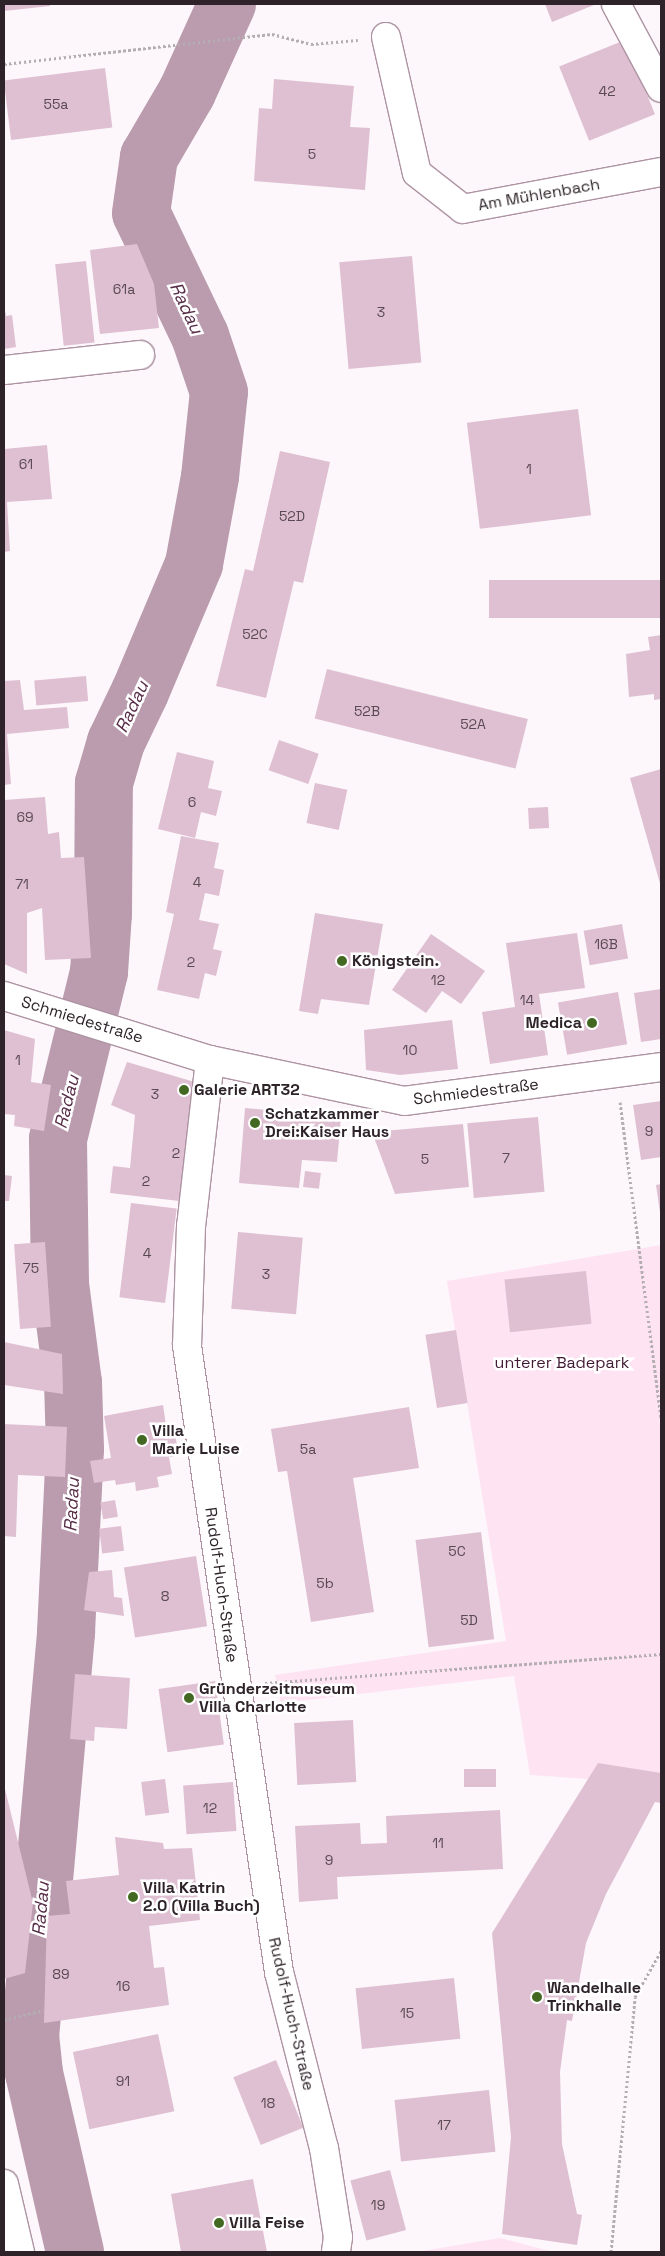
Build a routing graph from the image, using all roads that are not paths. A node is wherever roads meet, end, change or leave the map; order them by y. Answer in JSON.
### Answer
{"nodes":[{"id":1,"x":616,"y":4,"type":"edge"},
{"id":2,"x":386,"y":37,"type":"road end"},
{"id":3,"x":661,"y":88,"type":"edge"},
{"id":4,"x":661,"y":172,"type":"edge"},
{"id":5,"x":140,"y":355,"type":"dead end"},
{"id":6,"x":4,"y":370,"type":"edge"},
{"id":7,"x":4,"y":996,"type":"edge"},
{"id":8,"x":210,"y":1060,"type":"junction"},
{"id":9,"x":661,"y":1067,"type":"edge"},
{"id":10,"x":4,"y":2184,"type":"edge"},
{"id":11,"x":20,"y":2252,"type":"edge"},
{"id":12,"x":336,"y":2252,"type":"edge"}],
"edges":[{"from":1,"to":3,"type":"street"},
{"from":2,"to":4,"type":"street","name":"Am Mühlenbach"},
{"from":5,"to":6,"type":"street"},
{"from":7,"to":8,"type":"street","name":"Schmiedestraße"},
{"from":8,"to":9,"type":"street","name":"Schmiedestraße"},
{"from":8,"to":12,"type":"street","name":"Rudolf-Huch-Straße"},
{"from":10,"to":11,"type":"street"}]}
